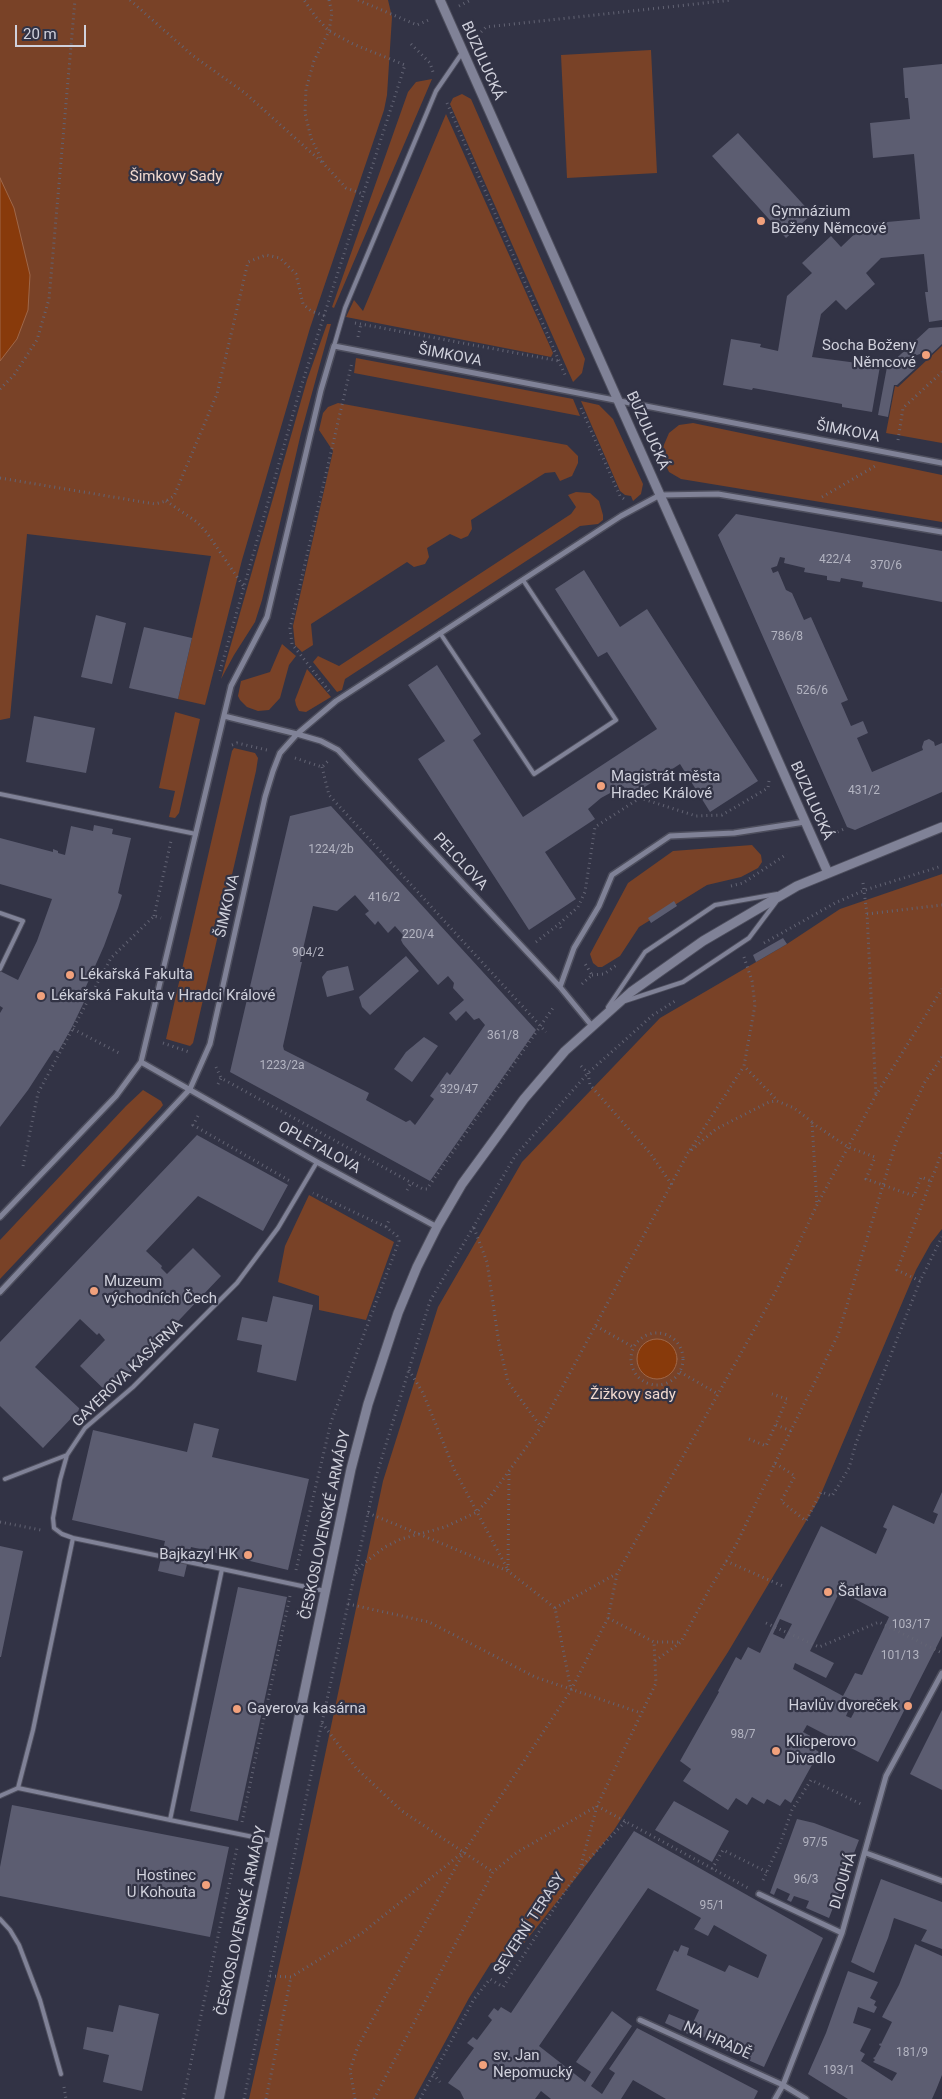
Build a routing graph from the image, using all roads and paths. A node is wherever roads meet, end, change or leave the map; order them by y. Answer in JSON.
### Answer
{"nodes":[{"id":1,"x":75,"y":0,"type":"edge"},
{"id":2,"x":130,"y":0,"type":"edge"},
{"id":3,"x":304,"y":0,"type":"edge"},
{"id":4,"x":329,"y":0,"type":"edge"},
{"id":5,"x":358,"y":0,"type":"edge"},
{"id":6,"x":440,"y":0,"type":"edge"},
{"id":7,"x":732,"y":0,"type":"edge"},
{"id":8,"x":445,"y":12,"type":"junction"},
{"id":9,"x":486,"y":27,"type":"dead end"},
{"id":10,"x":329,"y":31,"type":"junction"},
{"id":11,"x":411,"y":44,"type":"dead end"},
{"id":12,"x":463,"y":51,"type":"junction"},
{"id":13,"x":440,"y":86,"type":"junction"},
{"id":14,"x":324,"y":164,"type":"junction"},
{"id":15,"x":363,"y":194,"type":"junction"},
{"id":16,"x":325,"y":316,"type":"junction"},
{"id":17,"x":342,"y":320,"type":"junction"},
{"id":18,"x":361,"y":324,"type":"junction"},
{"id":19,"x":334,"y":346,"type":"junction"},
{"id":20,"x":355,"y":350,"type":"junction"},
{"id":21,"x":558,"y":361,"type":"junction"},
{"id":22,"x":942,"y":372,"type":"edge"},
{"id":23,"x":569,"y":382,"type":"dead end"},
{"id":24,"x":0,"y":389,"type":"edge"},
{"id":25,"x":578,"y":400,"type":"dead end"},
{"id":26,"x":618,"y":402,"type":"junction"},
{"id":27,"x":898,"y":441,"type":"dead end"},
{"id":28,"x":942,"y":463,"type":"edge"},
{"id":29,"x":880,"y":464,"type":"dead end"},
{"id":30,"x":0,"y":478,"type":"edge"},
{"id":31,"x":660,"y":495,"type":"junction"},
{"id":32,"x":166,"y":501,"type":"junction"},
{"id":33,"x":628,"y":503,"type":"dead end"},
{"id":34,"x":814,"y":510,"type":"junction"},
{"id":35,"x":942,"y":532,"type":"edge"},
{"id":36,"x":523,"y":580,"type":"junction"},
{"id":37,"x":244,"y":587,"type":"junction"},
{"id":38,"x":440,"y":633,"type":"junction"},
{"id":39,"x":218,"y":680,"type":"dead end"},
{"id":40,"x":336,"y":701,"type":"junction"},
{"id":41,"x":224,"y":716,"type":"junction"},
{"id":42,"x":297,"y":734,"type":"junction"},
{"id":43,"x":225,"y":745,"type":"dead end"},
{"id":44,"x":267,"y":750,"type":"dead end"},
{"id":45,"x":333,"y":756,"type":"dead end"},
{"id":46,"x":292,"y":757,"type":"dead end"},
{"id":47,"x":322,"y":767,"type":"junction"},
{"id":48,"x":769,"y":780,"type":"dead end"},
{"id":49,"x":0,"y":794,"type":"edge"},
{"id":50,"x":805,"y":822,"type":"junction"},
{"id":51,"x":942,"y":827,"type":"edge"},
{"id":52,"x":844,"y":828,"type":"dead end"},
{"id":53,"x":174,"y":829,"type":"junction"},
{"id":54,"x":196,"y":834,"type":"junction"},
{"id":55,"x":833,"y":834,"type":"dead end"},
{"id":56,"x":942,"y":866,"type":"edge"},
{"id":57,"x":828,"y":873,"type":"junction"},
{"id":58,"x":863,"y":883,"type":"dead end"},
{"id":59,"x":865,"y":890,"type":"junction"},
{"id":60,"x":783,"y":894,"type":"junction"},
{"id":61,"x":942,"y":905,"type":"edge"},
{"id":62,"x":0,"y":913,"type":"edge"},
{"id":63,"x":868,"y":914,"type":"junction"},
{"id":64,"x":154,"y":916,"type":"junction"},
{"id":65,"x":162,"y":918,"type":"dead end"},
{"id":66,"x":796,"y":924,"type":"dead end"},
{"id":67,"x":532,"y":942,"type":"dead end"},
{"id":68,"x":743,"y":956,"type":"dead end"},
{"id":69,"x":584,"y":962,"type":"dead end"},
{"id":70,"x":0,"y":969,"type":"edge"},
{"id":71,"x":582,"y":984,"type":"dead end"},
{"id":72,"x":560,"y":987,"type":"junction"},
{"id":73,"x":942,"y":988,"type":"edge"},
{"id":74,"x":618,"y":1003,"type":"junction"},
{"id":75,"x":553,"y":1008,"type":"dead end"},
{"id":76,"x":653,"y":1015,"type":"dead end"},
{"id":77,"x":601,"y":1018,"type":"junction"},
{"id":78,"x":592,"y":1026,"type":"junction"},
{"id":79,"x":541,"y":1027,"type":"junction"},
{"id":80,"x":72,"y":1029,"type":"junction"},
{"id":81,"x":546,"y":1032,"type":"dead end"},
{"id":82,"x":163,"y":1043,"type":"dead end"},
{"id":83,"x":189,"y":1052,"type":"dead end"},
{"id":84,"x":121,"y":1054,"type":"dead end"},
{"id":85,"x":942,"y":1057,"type":"edge"},
{"id":86,"x":141,"y":1062,"type":"junction"},
{"id":87,"x":580,"y":1066,"type":"dead end"},
{"id":88,"x":744,"y":1066,"type":"junction"},
{"id":89,"x":216,"y":1068,"type":"dead end"},
{"id":90,"x":588,"y":1074,"type":"junction"},
{"id":91,"x":221,"y":1078,"type":"junction"},
{"id":92,"x":218,"y":1084,"type":"dead end"},
{"id":93,"x":190,"y":1089,"type":"junction"},
{"id":94,"x":876,"y":1095,"type":"junction"},
{"id":95,"x":777,"y":1100,"type":"junction"},
{"id":96,"x":198,"y":1116,"type":"dead end"},
{"id":97,"x":812,"y":1122,"type":"junction"},
{"id":98,"x":848,"y":1147,"type":"junction"},
{"id":99,"x":942,"y":1152,"type":"edge"},
{"id":100,"x":688,"y":1153,"type":"junction"},
{"id":101,"x":317,"y":1162,"type":"junction"},
{"id":102,"x":23,"y":1166,"type":"dead end"},
{"id":103,"x":931,"y":1181,"type":"junction"},
{"id":104,"x":411,"y":1183,"type":"junction"},
{"id":105,"x":672,"y":1184,"type":"junction"},
{"id":106,"x":883,"y":1185,"type":"junction"},
{"id":107,"x":302,"y":1188,"type":"junction"},
{"id":108,"x":407,"y":1190,"type":"dead end"},
{"id":109,"x":817,"y":1205,"type":"junction"},
{"id":110,"x":0,"y":1217,"type":"edge"},
{"id":111,"x":389,"y":1220,"type":"dead end"},
{"id":112,"x":386,"y":1227,"type":"junction"},
{"id":113,"x":437,"y":1227,"type":"junction"},
{"id":114,"x":473,"y":1228,"type":"junction"},
{"id":115,"x":942,"y":1237,"type":"edge"},
{"id":116,"x":920,"y":1280,"type":"junction"},
{"id":117,"x":0,"y":1292,"type":"edge"},
{"id":118,"x":596,"y":1326,"type":"junction"},
{"id":119,"x":633,"y":1347,"type":"junction"},
{"id":120,"x":409,"y":1370,"type":"junction"},
{"id":121,"x":680,"y":1372,"type":"junction"},
{"id":122,"x":718,"y":1394,"type":"junction"},
{"id":123,"x":772,"y":1394,"type":"dead end"},
{"id":124,"x":776,"y":1425,"type":"junction"},
{"id":125,"x":541,"y":1427,"type":"junction"},
{"id":126,"x":791,"y":1431,"type":"junction"},
{"id":127,"x":749,"y":1439,"type":"dead end"},
{"id":128,"x":67,"y":1455,"type":"junction"},
{"id":129,"x":775,"y":1463,"type":"junction"},
{"id":130,"x":509,"y":1472,"type":"junction"},
{"id":131,"x":5,"y":1479,"type":"dead end"},
{"id":132,"x":477,"y":1512,"type":"junction"},
{"id":133,"x":368,"y":1513,"type":"junction"},
{"id":134,"x":0,"y":1522,"type":"edge"},
{"id":135,"x":54,"y":1528,"type":"junction"},
{"id":136,"x":419,"y":1534,"type":"junction"},
{"id":137,"x":73,"y":1538,"type":"junction"},
{"id":138,"x":726,"y":1561,"type":"junction"},
{"id":139,"x":222,"y":1569,"type":"junction"},
{"id":140,"x":508,"y":1571,"type":"junction"},
{"id":141,"x":355,"y":1574,"type":"junction"},
{"id":142,"x":617,"y":1574,"type":"junction"},
{"id":143,"x":293,"y":1584,"type":"junction"},
{"id":144,"x":785,"y":1587,"type":"dead end"},
{"id":145,"x":325,"y":1591,"type":"junction"},
{"id":146,"x":348,"y":1604,"type":"junction"},
{"id":147,"x":556,"y":1608,"type":"junction"},
{"id":148,"x":608,"y":1618,"type":"junction"},
{"id":149,"x":766,"y":1623,"type":"dead end"},
{"id":150,"x":654,"y":1642,"type":"junction"},
{"id":151,"x":681,"y":1642,"type":"junction"},
{"id":152,"x":942,"y":1653,"type":"edge"},
{"id":153,"x":655,"y":1661,"type":"junction"},
{"id":154,"x":941,"y":1677,"type":"edge"},
{"id":155,"x":571,"y":1690,"type":"junction"},
{"id":156,"x":641,"y":1713,"type":"junction"},
{"id":157,"x":322,"y":1723,"type":"junction"},
{"id":158,"x":18,"y":1788,"type":"junction"},
{"id":159,"x":0,"y":1796,"type":"edge"},
{"id":160,"x":597,"y":1806,"type":"junction"},
{"id":161,"x":877,"y":1812,"type":"junction"},
{"id":162,"x":170,"y":1820,"type":"junction"},
{"id":163,"x":626,"y":1821,"type":"junction"},
{"id":164,"x":240,"y":1834,"type":"junction"},
{"id":165,"x":273,"y":1841,"type":"junction"},
{"id":166,"x":464,"y":1852,"type":"junction"},
{"id":167,"x":866,"y":1852,"type":"junction"},
{"id":168,"x":581,"y":1867,"type":"junction"},
{"id":169,"x":712,"y":1869,"type":"junction"},
{"id":170,"x":493,"y":1872,"type":"junction"},
{"id":171,"x":768,"y":1872,"type":"junction"},
{"id":172,"x":942,"y":1881,"type":"edge"},
{"id":173,"x":761,"y":1886,"type":"dead end"},
{"id":174,"x":759,"y":1894,"type":"joint"},
{"id":175,"x":0,"y":1919,"type":"edge"},
{"id":176,"x":842,"y":1934,"type":"junction"},
{"id":177,"x":270,"y":1976,"type":"junction"},
{"id":178,"x":291,"y":1977,"type":"junction"},
{"id":179,"x":640,"y":2020,"type":"dead end"},
{"id":180,"x":61,"y":2074,"type":"dead end"},
{"id":181,"x":433,"y":2074,"type":"junction"},
{"id":182,"x":440,"y":2082,"type":"dead end"},
{"id":183,"x":783,"y":2085,"type":"junction"},
{"id":184,"x":183,"y":2099,"type":"edge"},
{"id":185,"x":219,"y":2099,"type":"edge"},
{"id":186,"x":244,"y":2099,"type":"edge"},
{"id":187,"x":266,"y":2099,"type":"edge"},
{"id":188,"x":354,"y":2099,"type":"edge"},
{"id":189,"x":374,"y":2099,"type":"edge"},
{"id":190,"x":420,"y":2099,"type":"edge"},
{"id":191,"x":775,"y":2099,"type":"edge"},
{"id":192,"x":806,"y":2099,"type":"edge"}],
"edges":[{"from":1,"to":24,"type":"path"},
{"from":2,"to":14,"type":"path"},
{"from":3,"to":10,"type":"path"},
{"from":4,"to":10,"type":"path"},
{"from":5,"to":8,"type":"path"},
{"from":6,"to":8,"type":"street","name":"BUZULUCKÁ"},
{"from":7,"to":9,"type":"path"},
{"from":8,"to":12,"type":"street","name":"BUZULUCKÁ"},
{"from":10,"to":14,"type":"path"},
{"from":10,"to":15,"type":"path"},
{"from":11,"to":13,"type":"path"},
{"from":12,"to":13,"type":"lane"},
{"from":12,"to":26,"type":"street","name":"BUZULUCKÁ"},
{"from":13,"to":17,"type":"lane"},
{"from":13,"to":21,"type":"path"},
{"from":14,"to":15,"type":"path"},
{"from":15,"to":16,"type":"path"},
{"from":16,"to":17,"type":"path"},
{"from":16,"to":32,"type":"path"},
{"from":16,"to":37,"type":"path"},
{"from":17,"to":18,"type":"path"},
{"from":17,"to":19,"type":"lane"},
{"from":18,"to":20,"type":"path"},
{"from":18,"to":21,"type":"path"},
{"from":19,"to":20,"type":"street","name":"ŠIMKOVA"},
{"from":19,"to":41,"type":"street"},
{"from":20,"to":26,"type":"street","name":"ŠIMKOVA"},
{"from":20,"to":40,"type":"path"},
{"from":21,"to":23,"type":"path"},
{"from":22,"to":27,"type":"path"},
{"from":25,"to":33,"type":"path"},
{"from":26,"to":28,"type":"street","name":"ŠIMKOVA"},
{"from":26,"to":31,"type":"street","name":"BUZULUCKÁ"},
{"from":29,"to":34,"type":"path"},
{"from":30,"to":32,"type":"path"},
{"from":31,"to":34,"type":"street","name":"ŠIMKOVA"},
{"from":31,"to":36,"type":"street","name":"ŠIMKOVA"},
{"from":31,"to":50,"type":"street","name":"BUZULUCKÁ"},
{"from":32,"to":37,"type":"path"},
{"from":34,"to":35,"type":"street","name":"ŠIMKOVA"},
{"from":36,"to":38,"type":"street","name":"ŠIMKOVA"},
{"from":36,"to":38,"type":"lane"},
{"from":37,"to":39,"type":"path"},
{"from":38,"to":40,"type":"street","name":"ŠIMKOVA"},
{"from":40,"to":42,"type":"street","name":"ŠIMKOVA"},
{"from":41,"to":42,"type":"street"},
{"from":41,"to":54,"type":"street"},
{"from":42,"to":72,"type":"street","name":"PELCLOVA"},
{"from":42,"to":93,"type":"street","name":"ŠIMKOVA"},
{"from":43,"to":44,"type":"path"},
{"from":45,"to":47,"type":"path"},
{"from":46,"to":47,"type":"path"},
{"from":47,"to":79,"type":"path"},
{"from":48,"to":67,"type":"path"},
{"from":49,"to":53,"type":"lane"},
{"from":50,"to":57,"type":"street","name":"BUZULUCKÁ"},
{"from":50,"to":72,"type":"street"},
{"from":51,"to":57,"type":"street","name":"ČESKOSLOVENSKÉ ARMÁDY"},
{"from":52,"to":55,"type":"path"},
{"from":53,"to":54,"type":"lane"},
{"from":53,"to":64,"type":"path"},
{"from":54,"to":86,"type":"street"},
{"from":56,"to":59,"type":"path"},
{"from":57,"to":60,"type":"street","name":"ČESKOSLOVENSKÉ ARMÁDY"},
{"from":58,"to":59,"type":"path"},
{"from":59,"to":63,"type":"path"},
{"from":59,"to":66,"type":"path"},
{"from":60,"to":74,"type":"street","name":"ČESKOSLOVENSKÉ ARMÁDY"},
{"from":60,"to":74,"type":"lane","name":"ČESKOSLOVENSKÉ ARMÁDY"},
{"from":60,"to":77,"type":"lane","name":"ČESKOSLOVENSKÉ ARMÁDY"},
{"from":61,"to":63,"type":"path"},
{"from":62,"to":70,"type":"lane"},
{"from":63,"to":94,"type":"path"},
{"from":64,"to":65,"type":"path"},
{"from":64,"to":80,"type":"path"},
{"from":68,"to":88,"type":"path"},
{"from":69,"to":71,"type":"path"},
{"from":72,"to":78,"type":"street","name":"PELCLOVA"},
{"from":73,"to":94,"type":"path"},
{"from":74,"to":77,"type":"street","name":"ČESKOSLOVENSKÉ ARMÁDY"},
{"from":75,"to":79,"type":"path"},
{"from":76,"to":90,"type":"path"},
{"from":77,"to":78,"type":"street","name":"ČESKOSLOVENSKÉ ARMÁDY"},
{"from":78,"to":113,"type":"street","name":"ČESKOSLOVENSKÉ ARMÁDY"},
{"from":79,"to":81,"type":"path"},
{"from":79,"to":104,"type":"path"},
{"from":80,"to":84,"type":"path"},
{"from":80,"to":102,"type":"path"},
{"from":82,"to":83,"type":"path"},
{"from":85,"to":106,"type":"path"},
{"from":86,"to":93,"type":"street"},
{"from":86,"to":110,"type":"street"},
{"from":87,"to":90,"type":"path"},
{"from":88,"to":95,"type":"path"},
{"from":88,"to":100,"type":"path"},
{"from":89,"to":91,"type":"path"},
{"from":90,"to":105,"type":"path"},
{"from":90,"to":114,"type":"path"},
{"from":91,"to":92,"type":"path"},
{"from":91,"to":104,"type":"path"},
{"from":93,"to":101,"type":"street","name":"OPLETALOVA"},
{"from":93,"to":117,"type":"street","name":"ŠIMKOVA"},
{"from":94,"to":98,"type":"path"},
{"from":95,"to":97,"type":"path"},
{"from":95,"to":100,"type":"path"},
{"from":96,"to":107,"type":"path"},
{"from":97,"to":98,"type":"path"},
{"from":97,"to":109,"type":"path"},
{"from":98,"to":106,"type":"path"},
{"from":98,"to":109,"type":"path"},
{"from":99,"to":103,"type":"path"},
{"from":100,"to":105,"type":"path"},
{"from":101,"to":107,"type":"lane","name":"GAYEROVA KASÁRNA"},
{"from":101,"to":113,"type":"street","name":"OPLETALOVA"},
{"from":103,"to":106,"type":"path"},
{"from":103,"to":116,"type":"path"},
{"from":104,"to":108,"type":"path"},
{"from":105,"to":118,"type":"path"},
{"from":106,"to":126,"type":"path"},
{"from":107,"to":112,"type":"path"},
{"from":107,"to":128,"type":"lane","name":"GAYEROVA KASÁRNA"},
{"from":109,"to":122,"type":"path"},
{"from":111,"to":112,"type":"path"},
{"from":112,"to":143,"type":"path"},
{"from":113,"to":145,"type":"street","name":"ČESKOSLOVENSKÉ ARMÁDY"},
{"from":114,"to":120,"type":"path"},
{"from":114,"to":125,"type":"path"},
{"from":115,"to":116,"type":"path"},
{"from":116,"to":129,"type":"path"},
{"from":118,"to":119,"type":"path"},
{"from":118,"to":125,"type":"path"},
{"from":119,"to":121,"type":"path"},
{"from":119,"to":121,"type":"path"},
{"from":120,"to":132,"type":"path"},
{"from":120,"to":133,"type":"path"},
{"from":121,"to":122,"type":"path"},
{"from":122,"to":142,"type":"path"},
{"from":123,"to":124,"type":"path"},
{"from":124,"to":126,"type":"path"},
{"from":124,"to":127,"type":"path"},
{"from":125,"to":130,"type":"path"},
{"from":126,"to":129,"type":"path"},
{"from":128,"to":131,"type":"lane"},
{"from":128,"to":135,"type":"lane","name":"GAYEROVA KASÁRNA"},
{"from":129,"to":138,"type":"path"},
{"from":130,"to":132,"type":"path"},
{"from":130,"to":140,"type":"path"},
{"from":132,"to":136,"type":"path"},
{"from":132,"to":140,"type":"path"},
{"from":133,"to":136,"type":"path"},
{"from":133,"to":141,"type":"path"},
{"from":134,"to":135,"type":"path"},
{"from":135,"to":137,"type":"lane"},
{"from":136,"to":140,"type":"path"},
{"from":136,"to":141,"type":"path"},
{"from":137,"to":139,"type":"lane"},
{"from":137,"to":158,"type":"lane"},
{"from":138,"to":144,"type":"path"},
{"from":138,"to":151,"type":"path"},
{"from":139,"to":143,"type":"lane"},
{"from":139,"to":162,"type":"lane"},
{"from":140,"to":147,"type":"path"},
{"from":141,"to":146,"type":"path"},
{"from":142,"to":147,"type":"path"},
{"from":142,"to":148,"type":"path"},
{"from":143,"to":145,"type":"lane"},
{"from":143,"to":164,"type":"path"},
{"from":145,"to":165,"type":"street","name":"ČESKOSLOVENSKÉ ARMÁDY"},
{"from":146,"to":155,"type":"path"},
{"from":146,"to":157,"type":"path"},
{"from":147,"to":155,"type":"path"},
{"from":148,"to":150,"type":"path"},
{"from":148,"to":155,"type":"path"},
{"from":149,"to":152,"type":"path"},
{"from":150,"to":151,"type":"path"},
{"from":150,"to":153,"type":"path"},
{"from":151,"to":153,"type":"path"},
{"from":153,"to":156,"type":"path"},
{"from":154,"to":161,"type":"street","name":"DLOUHÁ"},
{"from":155,"to":156,"type":"path"},
{"from":155,"to":166,"type":"path"},
{"from":156,"to":160,"type":"path"},
{"from":157,"to":166,"type":"path"},
{"from":157,"to":177,"type":"path"},
{"from":158,"to":159,"type":"lane"},
{"from":158,"to":162,"type":"lane"},
{"from":160,"to":163,"type":"path"},
{"from":160,"to":168,"type":"path"},
{"from":160,"to":170,"type":"path"},
{"from":161,"to":167,"type":"street","name":"DLOUHÁ"},
{"from":161,"to":171,"type":"path"},
{"from":162,"to":164,"type":"lane"},
{"from":163,"to":168,"type":"path"},
{"from":163,"to":169,"type":"path"},
{"from":164,"to":165,"type":"lane"},
{"from":164,"to":184,"type":"path"},
{"from":165,"to":185,"type":"street","name":"ČESKOSLOVENSKÉ ARMÁDY"},
{"from":166,"to":170,"type":"path"},
{"from":166,"to":178,"type":"path"},
{"from":166,"to":188,"type":"path"},
{"from":167,"to":172,"type":"street"},
{"from":167,"to":176,"type":"street","name":"DLOUHÁ"},
{"from":168,"to":181,"type":"path","name":"SEVERNÍ TERASY"},
{"from":169,"to":171,"type":"path"},
{"from":169,"to":174,"type":"path"},
{"from":170,"to":189,"type":"path"},
{"from":171,"to":173,"type":"path"},
{"from":174,"to":176,"type":"street"},
{"from":175,"to":180,"type":"lane"},
{"from":176,"to":183,"type":"street","name":"DLOUHÁ"},
{"from":177,"to":178,"type":"path"},
{"from":177,"to":186,"type":"path"},
{"from":178,"to":187,"type":"path"},
{"from":179,"to":183,"type":"street","name":"NA HRADĚ"},
{"from":181,"to":182,"type":"path"},
{"from":181,"to":190,"type":"path","name":"SEVERNÍ TERASY"},
{"from":183,"to":191,"type":"street","name":"DLOUHÁ"},
{"from":183,"to":192,"type":"street","name":"NA HRADĚ"}]}
